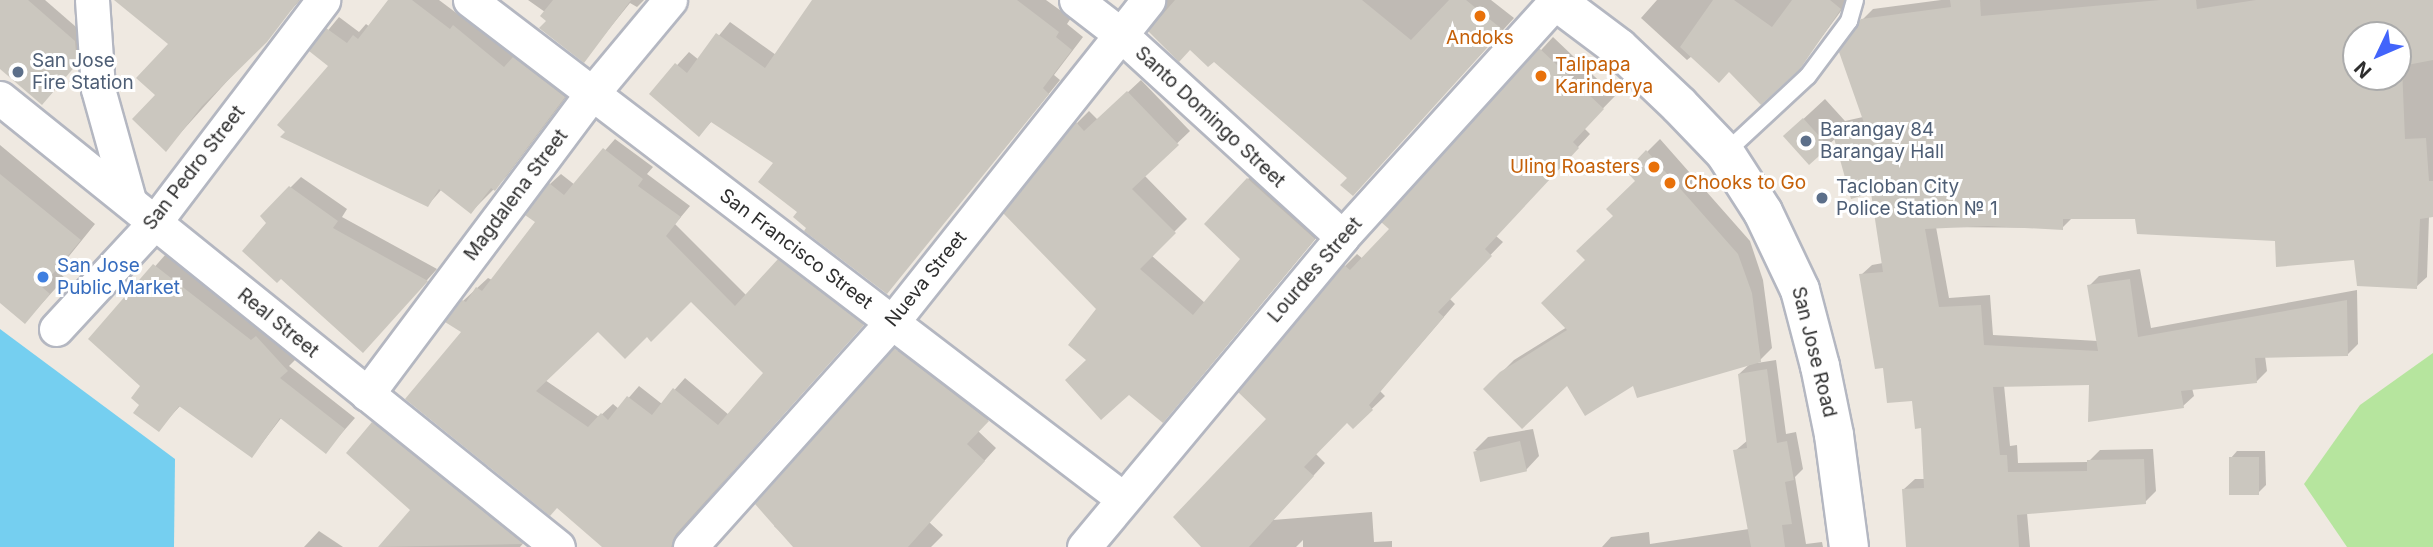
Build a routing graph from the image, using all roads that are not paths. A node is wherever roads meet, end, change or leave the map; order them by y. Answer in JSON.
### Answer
{"nodes":[{"id":1,"x":92,"y":0,"type":"edge"},
{"id":2,"x":323,"y":0,"type":"edge"},
{"id":3,"x":470,"y":0,"type":"edge"},
{"id":4,"x":670,"y":0,"type":"edge"},
{"id":5,"x":1076,"y":0,"type":"edge"},
{"id":6,"x":1148,"y":0,"type":"edge"},
{"id":7,"x":1855,"y":0,"type":"edge"},
{"id":8,"x":1555,"y":1,"type":"edge"},
{"id":9,"x":1120,"y":34,"type":"junction"},
{"id":10,"x":590,"y":96,"type":"junction"},
{"id":11,"x":0,"y":98,"type":"edge"},
{"id":12,"x":1725,"y":153,"type":"junction"},
{"id":13,"x":129,"y":200,"type":"junction"},
{"id":14,"x":153,"y":223,"type":"junction"},
{"id":15,"x":1342,"y":237,"type":"junction"},
{"id":16,"x":893,"y":321,"type":"junction"},
{"id":17,"x":56,"y":329,"type":"dead end"},
{"id":18,"x":367,"y":394,"type":"junction"},
{"id":19,"x":1122,"y":498,"type":"junction"},
{"id":20,"x":558,"y":547,"type":"edge"},
{"id":21,"x":690,"y":547,"type":"edge"},
{"id":22,"x":1084,"y":547,"type":"edge"},
{"id":23,"x":1849,"y":547,"type":"edge"}],
"edges":[{"from":1,"to":13,"type":"street"},
{"from":2,"to":14,"type":"street","name":"San Pedro Street"},
{"from":3,"to":10,"type":"street","name":"San Francisco Street"},
{"from":4,"to":10,"type":"street","name":"Magdalena Street"},
{"from":5,"to":9,"type":"street","name":"Santo Domingo Street"},
{"from":6,"to":9,"type":"street","name":"Nueva Street"},
{"from":7,"to":12,"type":"lane"},
{"from":8,"to":12,"type":"main road","name":"San Jose Road"},
{"from":8,"to":15,"type":"street","name":"Lourdes Street"},
{"from":9,"to":15,"type":"street","name":"Santo Domingo Street"},
{"from":9,"to":16,"type":"street","name":"Nueva Street"},
{"from":10,"to":16,"type":"street","name":"San Francisco Street"},
{"from":10,"to":18,"type":"street","name":"Magdalena Street"},
{"from":11,"to":13,"type":"street","name":"Real Street"},
{"from":12,"to":23,"type":"main road","name":"San Jose Road"},
{"from":13,"to":14,"type":"street","name":"Real Street"},
{"from":14,"to":17,"type":"street","name":"San Pedro Street"},
{"from":14,"to":18,"type":"street","name":"Real Street"},
{"from":15,"to":19,"type":"street","name":"Lourdes Street"},
{"from":16,"to":19,"type":"street","name":"San Francisco Street"},
{"from":16,"to":21,"type":"street","name":"Nueva Street"},
{"from":18,"to":20,"type":"street","name":"Real Street"},
{"from":19,"to":22,"type":"street","name":"Lourdes Street"}]}
